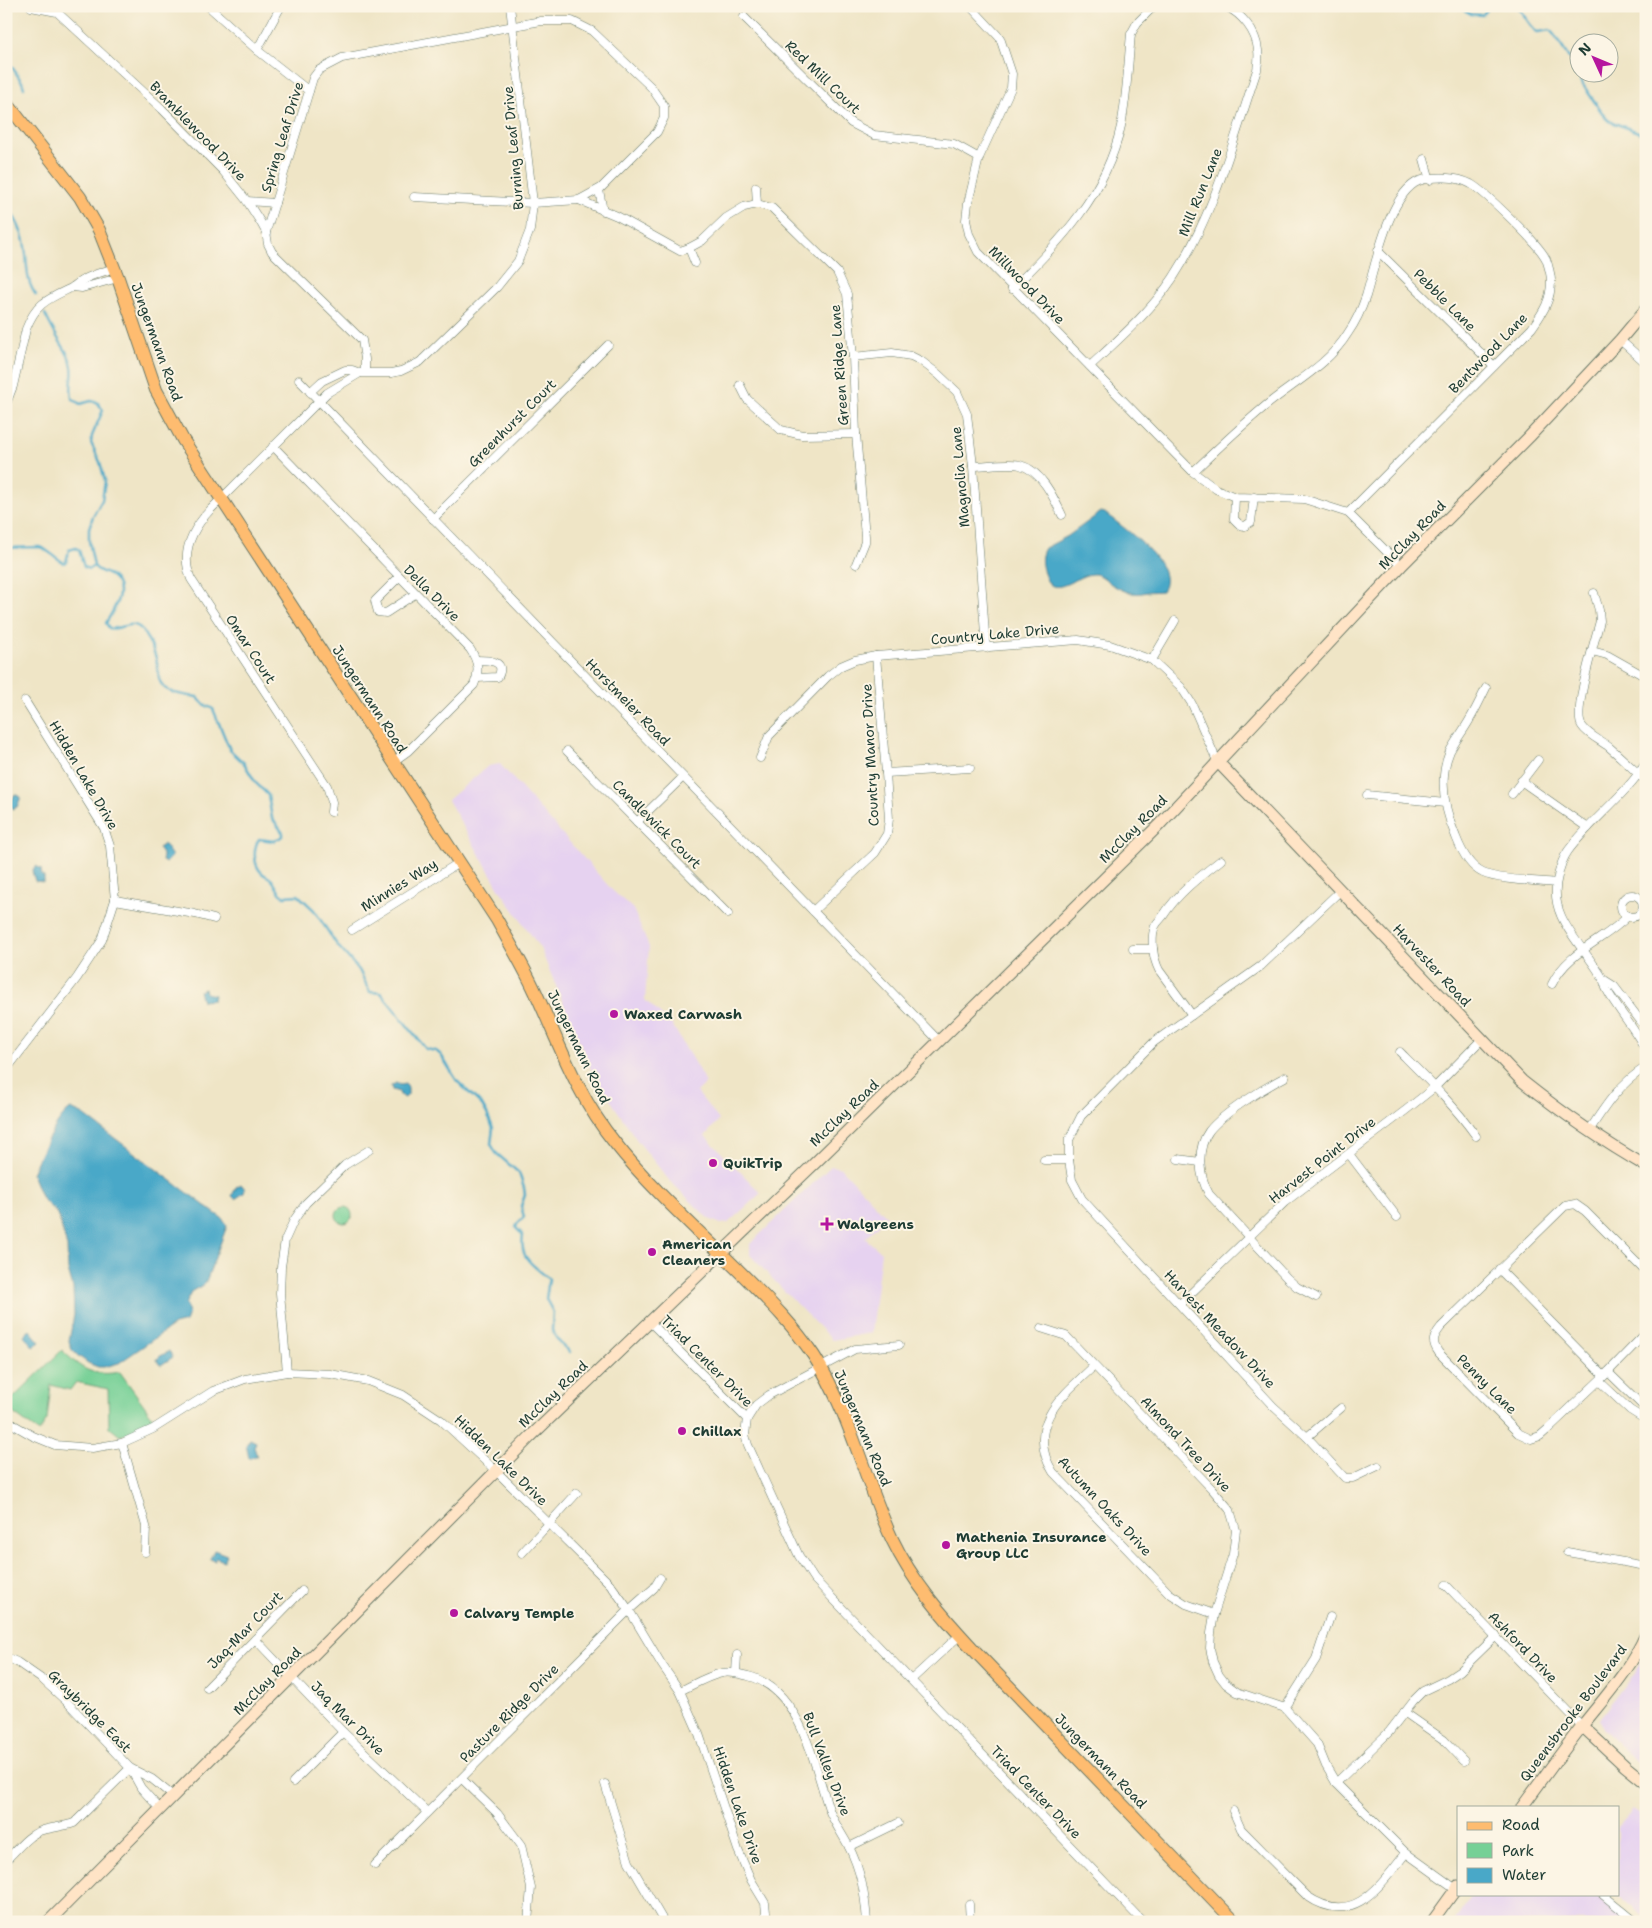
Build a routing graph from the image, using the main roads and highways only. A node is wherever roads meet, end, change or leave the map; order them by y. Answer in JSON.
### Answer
{"nodes":[{"id":1,"x":6,"y":102,"type":"edge"},
{"id":2,"x":1646,"y":309,"type":"edge"},
{"id":3,"x":1218,"y":761,"type":"junction"},
{"id":4,"x":1646,"y":1166,"type":"edge"},
{"id":5,"x":720,"y":1252,"type":"junction"},
{"id":6,"x":1646,"y":1634,"type":"edge"},
{"id":7,"x":1582,"y":1726,"type":"junction"},
{"id":8,"x":1646,"y":1783,"type":"edge"},
{"id":9,"x":1523,"y":1806,"type":"edge"},
{"id":10,"x":1457,"y":1888,"type":"edge"},
{"id":11,"x":48,"y":1922,"type":"edge"},
{"id":12,"x":1235,"y":1922,"type":"edge"},
{"id":13,"x":1432,"y":1922,"type":"edge"}],
"edges":[{"from":1,"to":5,"type":"main road","name":"Jungermann Road"},
{"from":2,"to":3,"type":"main road","name":"McClay Road"},
{"from":3,"to":4,"type":"main road","name":"Harvester Road"},
{"from":3,"to":5,"type":"main road","name":"McClay Road"},
{"from":5,"to":11,"type":"main road","name":"McClay Road"},
{"from":5,"to":12,"type":"main road","name":"Jungermann Road"},
{"from":6,"to":7,"type":"main road","name":"Queensbrooke Boulevard"},
{"from":7,"to":8,"type":"main road"},
{"from":7,"to":9,"type":"main road","name":"Queensbrooke Boulevard"},
{"from":10,"to":13,"type":"main road"}]}
